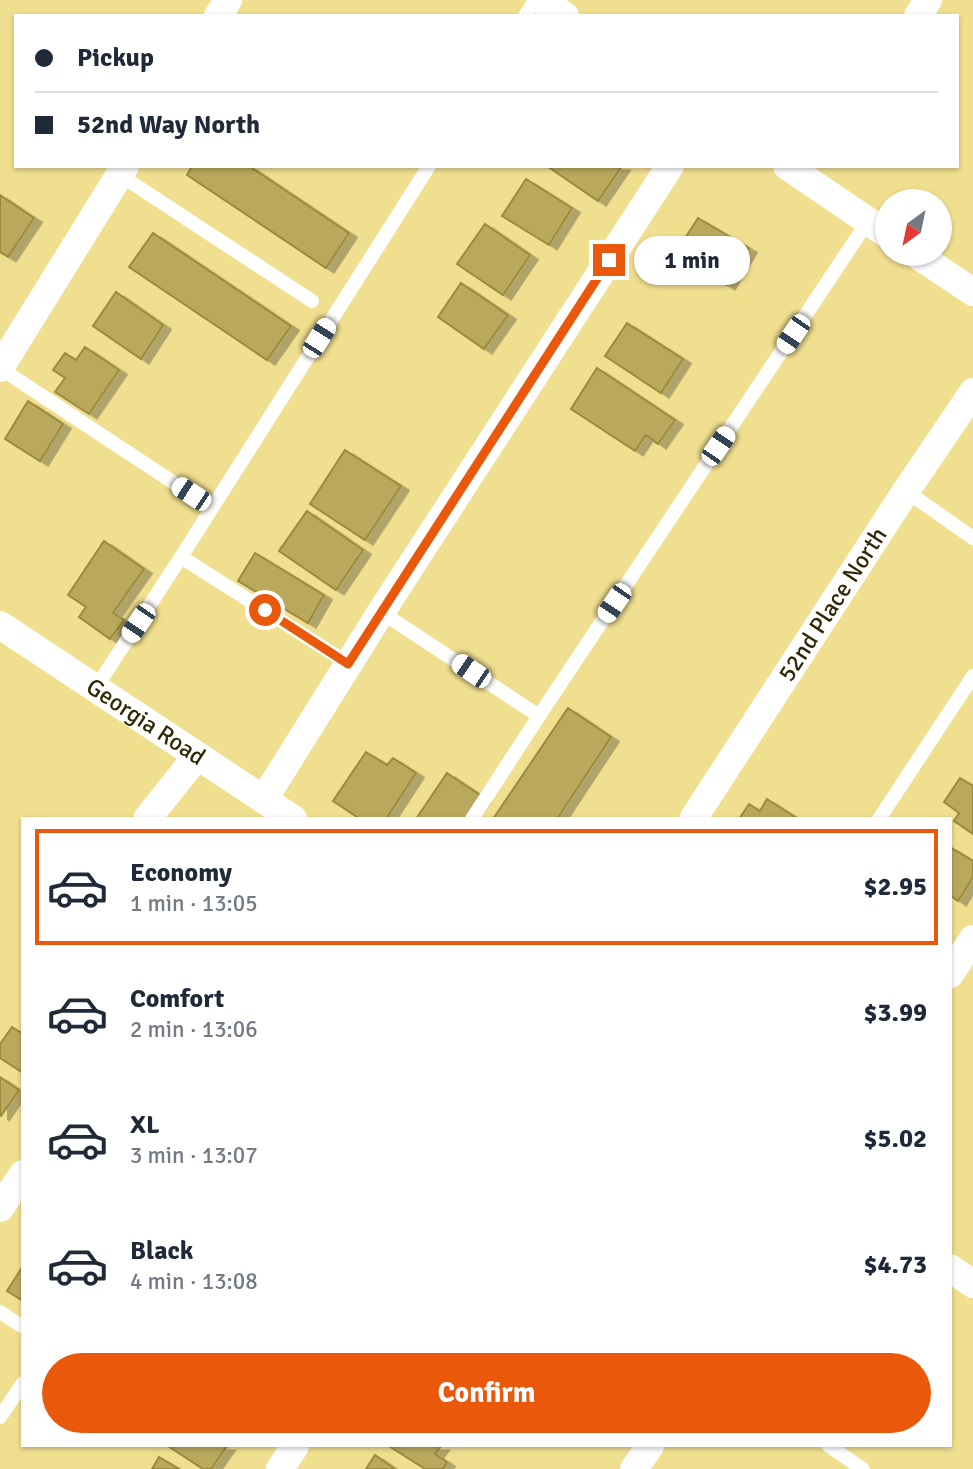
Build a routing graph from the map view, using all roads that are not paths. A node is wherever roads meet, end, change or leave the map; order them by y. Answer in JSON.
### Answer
{"nodes":[{"id":1,"x":542,"y":0,"type":"edge"},
{"id":2,"x":562,"y":14,"type":"edge"},
{"id":3,"x":428,"y":168,"type":"edge"},
{"id":4,"x":669,"y":168,"type":"edge"},
{"id":5,"x":794,"y":168,"type":"edge"},
{"id":6,"x":122,"y":170,"type":"edge"},
{"id":7,"x":816,"y":174,"type":"edge"},
{"id":8,"x":875,"y":225,"type":"edge"},
{"id":9,"x":875,"y":232,"type":"edge"},
{"id":10,"x":934,"y":266,"type":"edge"},
{"id":11,"x":973,"y":292,"type":"edge"},
{"id":12,"x":312,"y":301,"type":"dead end"},
{"id":13,"x":0,"y":368,"type":"edge"},
{"id":14,"x":973,"y":392,"type":"edge"},
{"id":15,"x":906,"y":491,"type":"junction"},
{"id":16,"x":212,"y":508,"type":"junction"},
{"id":17,"x":973,"y":538,"type":"edge"},
{"id":18,"x":181,"y":557,"type":"junction"},
{"id":19,"x":381,"y":612,"type":"junction"},
{"id":20,"x":0,"y":625,"type":"edge"},
{"id":21,"x":348,"y":664,"type":"junction"},
{"id":22,"x":973,"y":676,"type":"edge"},
{"id":23,"x":95,"y":689,"type":"junction"},
{"id":24,"x":539,"y":716,"type":"junction"},
{"id":25,"x":197,"y":756,"type":"junction"},
{"id":26,"x":264,"y":799,"type":"junction"},
{"id":27,"x":149,"y":817,"type":"edge"},
{"id":28,"x":290,"y":817,"type":"edge"},
{"id":29,"x":473,"y":817,"type":"edge"},
{"id":30,"x":694,"y":817,"type":"edge"},
{"id":31,"x":880,"y":817,"type":"edge"},
{"id":32,"x":973,"y":939,"type":"edge"},
{"id":33,"x":952,"y":971,"type":"edge"},
{"id":34,"x":21,"y":1177,"type":"edge"},
{"id":35,"x":0,"y":1208,"type":"edge"},
{"id":36,"x":952,"y":1269,"type":"edge"},
{"id":37,"x":973,"y":1284,"type":"edge"},
{"id":38,"x":0,"y":1312,"type":"edge"},
{"id":39,"x":21,"y":1326,"type":"edge"},
{"id":40,"x":21,"y":1386,"type":"edge"},
{"id":41,"x":0,"y":1417,"type":"edge"},
{"id":42,"x":294,"y":1447,"type":"edge"},
{"id":43,"x":649,"y":1447,"type":"edge"},
{"id":44,"x":830,"y":1447,"type":"edge"},
{"id":45,"x":280,"y":1469,"type":"edge"},
{"id":46,"x":634,"y":1469,"type":"edge"},
{"id":47,"x":863,"y":1469,"type":"edge"}],
"edges":[{"from":1,"to":2,"type":"street"},
{"from":3,"to":16,"type":"lane"},
{"from":4,"to":19,"type":"street"},
{"from":5,"to":7,"type":"street"},
{"from":6,"to":12,"type":"lane"},
{"from":6,"to":13,"type":"street"},
{"from":7,"to":8,"type":"street"},
{"from":9,"to":24,"type":"lane"},
{"from":10,"to":11,"type":"street"},
{"from":13,"to":16,"type":"lane"},
{"from":14,"to":15,"type":"street","name":"52nd Place North"},
{"from":15,"to":17,"type":"lane"},
{"from":15,"to":30,"type":"street","name":"52nd Place North"},
{"from":16,"to":18,"type":"lane"},
{"from":18,"to":21,"type":"lane"},
{"from":18,"to":23,"type":"lane"},
{"from":19,"to":21,"type":"street"},
{"from":19,"to":24,"type":"lane"},
{"from":20,"to":23,"type":"street","name":"Georgia Road"},
{"from":21,"to":26,"type":"street"},
{"from":22,"to":31,"type":"lane"},
{"from":23,"to":25,"type":"street","name":"Georgia Road"},
{"from":24,"to":29,"type":"lane"},
{"from":25,"to":26,"type":"street","name":"Georgia Road"},
{"from":25,"to":27,"type":"street"},
{"from":26,"to":28,"type":"street","name":"Georgia Road"},
{"from":32,"to":33,"type":"street"},
{"from":34,"to":35,"type":"street"},
{"from":36,"to":37,"type":"street"},
{"from":38,"to":39,"type":"lane"},
{"from":40,"to":41,"type":"lane"},
{"from":42,"to":45,"type":"street"},
{"from":43,"to":46,"type":"street"},
{"from":44,"to":47,"type":"lane"}]}
